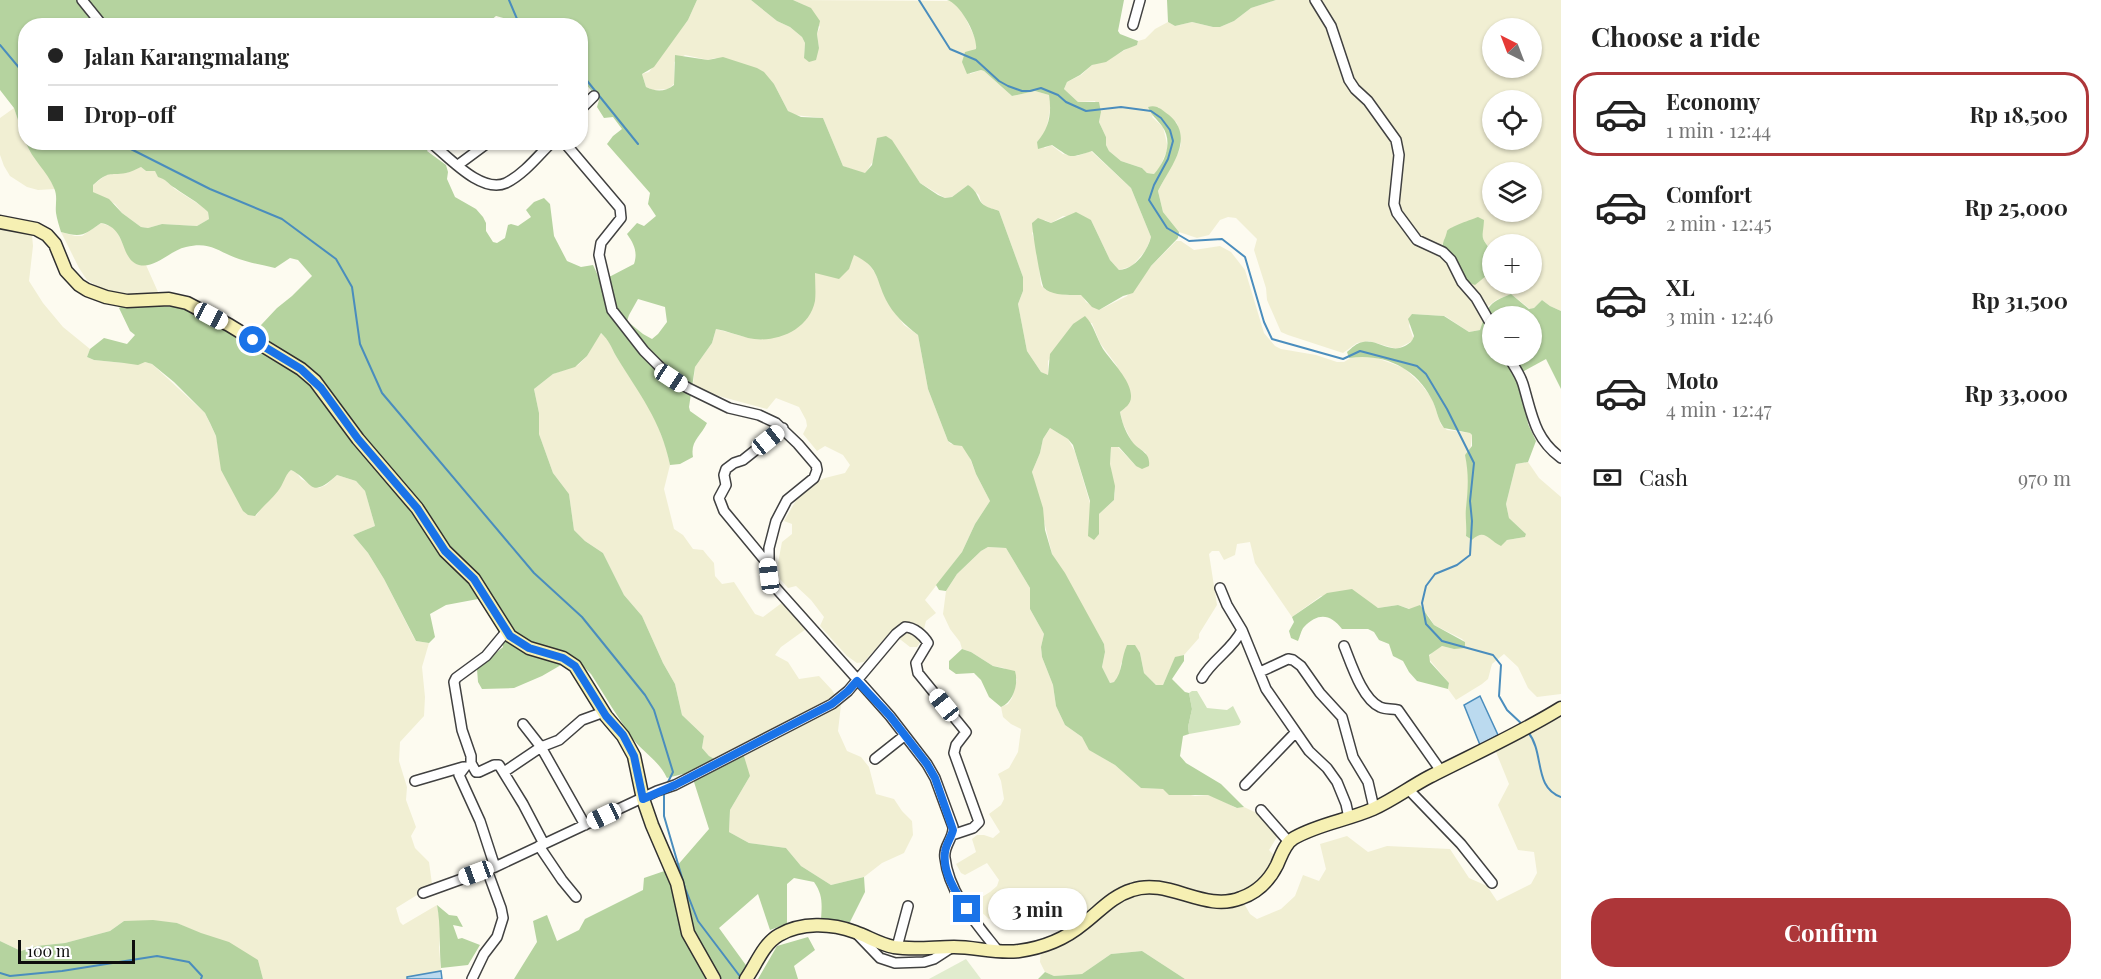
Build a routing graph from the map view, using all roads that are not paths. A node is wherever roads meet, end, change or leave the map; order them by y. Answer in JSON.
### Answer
{"nodes":[{"id":1,"x":81,"y":0,"type":"edge"},
{"id":2,"x":1140,"y":0,"type":"edge"},
{"id":3,"x":1315,"y":0,"type":"edge"},
{"id":4,"x":97,"y":18,"type":"edge"},
{"id":5,"x":1133,"y":25,"type":"dead end"},
{"id":6,"x":594,"y":96,"type":"dead end"},
{"id":7,"x":588,"y":102,"type":"edge"},
{"id":8,"x":440,"y":150,"type":"edge"},
{"id":9,"x":478,"y":150,"type":"edge"},
{"id":10,"x":544,"y":150,"type":"edge"},
{"id":11,"x":571,"y":150,"type":"edge"},
{"id":12,"x":458,"y":165,"type":"junction"},
{"id":13,"x":0,"y":222,"type":"edge"},
{"id":14,"x":1482,"y":308,"type":"edge"},
{"id":15,"x":1514,"y":366,"type":"edge"},
{"id":16,"x":783,"y":428,"type":"junction"},
{"id":17,"x":1561,"y":458,"type":"edge"},
{"id":18,"x":767,"y":563,"type":"junction"},
{"id":19,"x":1220,"y":588,"type":"dead end"},
{"id":20,"x":1242,"y":630,"type":"junction"},
{"id":21,"x":506,"y":632,"type":"junction"},
{"id":22,"x":1344,"y":646,"type":"dead end"},
{"id":23,"x":1260,"y":672,"type":"junction"},
{"id":24,"x":1202,"y":678,"type":"dead end"},
{"id":25,"x":857,"y":681,"type":"junction"},
{"id":26,"x":1561,"y":708,"type":"edge"},
{"id":27,"x":603,"y":712,"type":"junction"},
{"id":28,"x":523,"y":724,"type":"dead end"},
{"id":29,"x":1295,"y":733,"type":"junction"},
{"id":30,"x":904,"y":735,"type":"junction"},
{"id":31,"x":541,"y":747,"type":"junction"},
{"id":32,"x":875,"y":759,"type":"dead end"},
{"id":33,"x":468,"y":765,"type":"junction"},
{"id":34,"x":1441,"y":771,"type":"junction"},
{"id":35,"x":504,"y":772,"type":"junction"},
{"id":36,"x":415,"y":781,"type":"dead end"},
{"id":37,"x":1245,"y":785,"type":"dead end"},
{"id":38,"x":1409,"y":790,"type":"junction"},
{"id":39,"x":643,"y":799,"type":"junction"},
{"id":40,"x":1374,"y":808,"type":"junction"},
{"id":41,"x":1261,"y":810,"type":"dead end"},
{"id":42,"x":1349,"y":818,"type":"junction"},
{"id":43,"x":585,"y":825,"type":"junction"},
{"id":44,"x":952,"y":836,"type":"junction"},
{"id":45,"x":1289,"y":842,"type":"junction"},
{"id":46,"x":541,"y":845,"type":"junction"},
{"id":47,"x":491,"y":868,"type":"junction"},
{"id":48,"x":1492,"y":884,"type":"dead end"},
{"id":49,"x":423,"y":893,"type":"dead end"},
{"id":50,"x":576,"y":897,"type":"dead end"},
{"id":51,"x":908,"y":906,"type":"dead end"},
{"id":52,"x":855,"y":932,"type":"junction"},
{"id":53,"x":897,"y":947,"type":"junction"},
{"id":54,"x":953,"y":947,"type":"junction"},
{"id":55,"x":998,"y":951,"type":"junction"},
{"id":56,"x":746,"y":978,"type":"edge"},
{"id":57,"x":472,"y":979,"type":"edge"},
{"id":58,"x":714,"y":979,"type":"edge"}],
"edges":[{"from":1,"to":4,"type":"street"},
{"from":2,"to":5,"type":"street"},
{"from":3,"to":14,"type":"street"},
{"from":6,"to":7,"type":"street"},
{"from":8,"to":12,"type":"street"},
{"from":9,"to":12,"type":"street"},
{"from":10,"to":12,"type":"street"},
{"from":11,"to":16,"type":"street"},
{"from":13,"to":21,"type":"street"},
{"from":15,"to":17,"type":"street"},
{"from":16,"to":18,"type":"street"},
{"from":16,"to":18,"type":"street"},
{"from":18,"to":25,"type":"street"},
{"from":19,"to":20,"type":"street"},
{"from":20,"to":23,"type":"street"},
{"from":20,"to":24,"type":"street"},
{"from":21,"to":27,"type":"street"},
{"from":21,"to":33,"type":"street"},
{"from":22,"to":34,"type":"street"},
{"from":23,"to":29,"type":"street"},
{"from":23,"to":40,"type":"street"},
{"from":25,"to":30,"type":"street"},
{"from":25,"to":39,"type":"street"},
{"from":25,"to":44,"type":"street"},
{"from":26,"to":34,"type":"street"},
{"from":27,"to":31,"type":"street"},
{"from":27,"to":39,"type":"street"},
{"from":28,"to":31,"type":"street"},
{"from":29,"to":37,"type":"street"},
{"from":29,"to":42,"type":"street"},
{"from":30,"to":32,"type":"street"},
{"from":30,"to":44,"type":"street"},
{"from":31,"to":35,"type":"street"},
{"from":31,"to":43,"type":"street"},
{"from":33,"to":35,"type":"street"},
{"from":33,"to":36,"type":"street"},
{"from":33,"to":47,"type":"street"},
{"from":34,"to":38,"type":"street"},
{"from":35,"to":46,"type":"street"},
{"from":38,"to":40,"type":"street"},
{"from":38,"to":48,"type":"street"},
{"from":39,"to":43,"type":"street"},
{"from":39,"to":58,"type":"street"},
{"from":40,"to":42,"type":"street"},
{"from":41,"to":45,"type":"street"},
{"from":42,"to":45,"type":"street"},
{"from":43,"to":46,"type":"street"},
{"from":44,"to":55,"type":"street"},
{"from":45,"to":55,"type":"street"},
{"from":46,"to":47,"type":"street"},
{"from":46,"to":50,"type":"street"},
{"from":47,"to":49,"type":"street"},
{"from":47,"to":57,"type":"street"},
{"from":51,"to":53,"type":"street"},
{"from":52,"to":53,"type":"street"},
{"from":52,"to":54,"type":"street"},
{"from":52,"to":56,"type":"street"},
{"from":53,"to":54,"type":"street"},
{"from":54,"to":55,"type":"street"}]}
